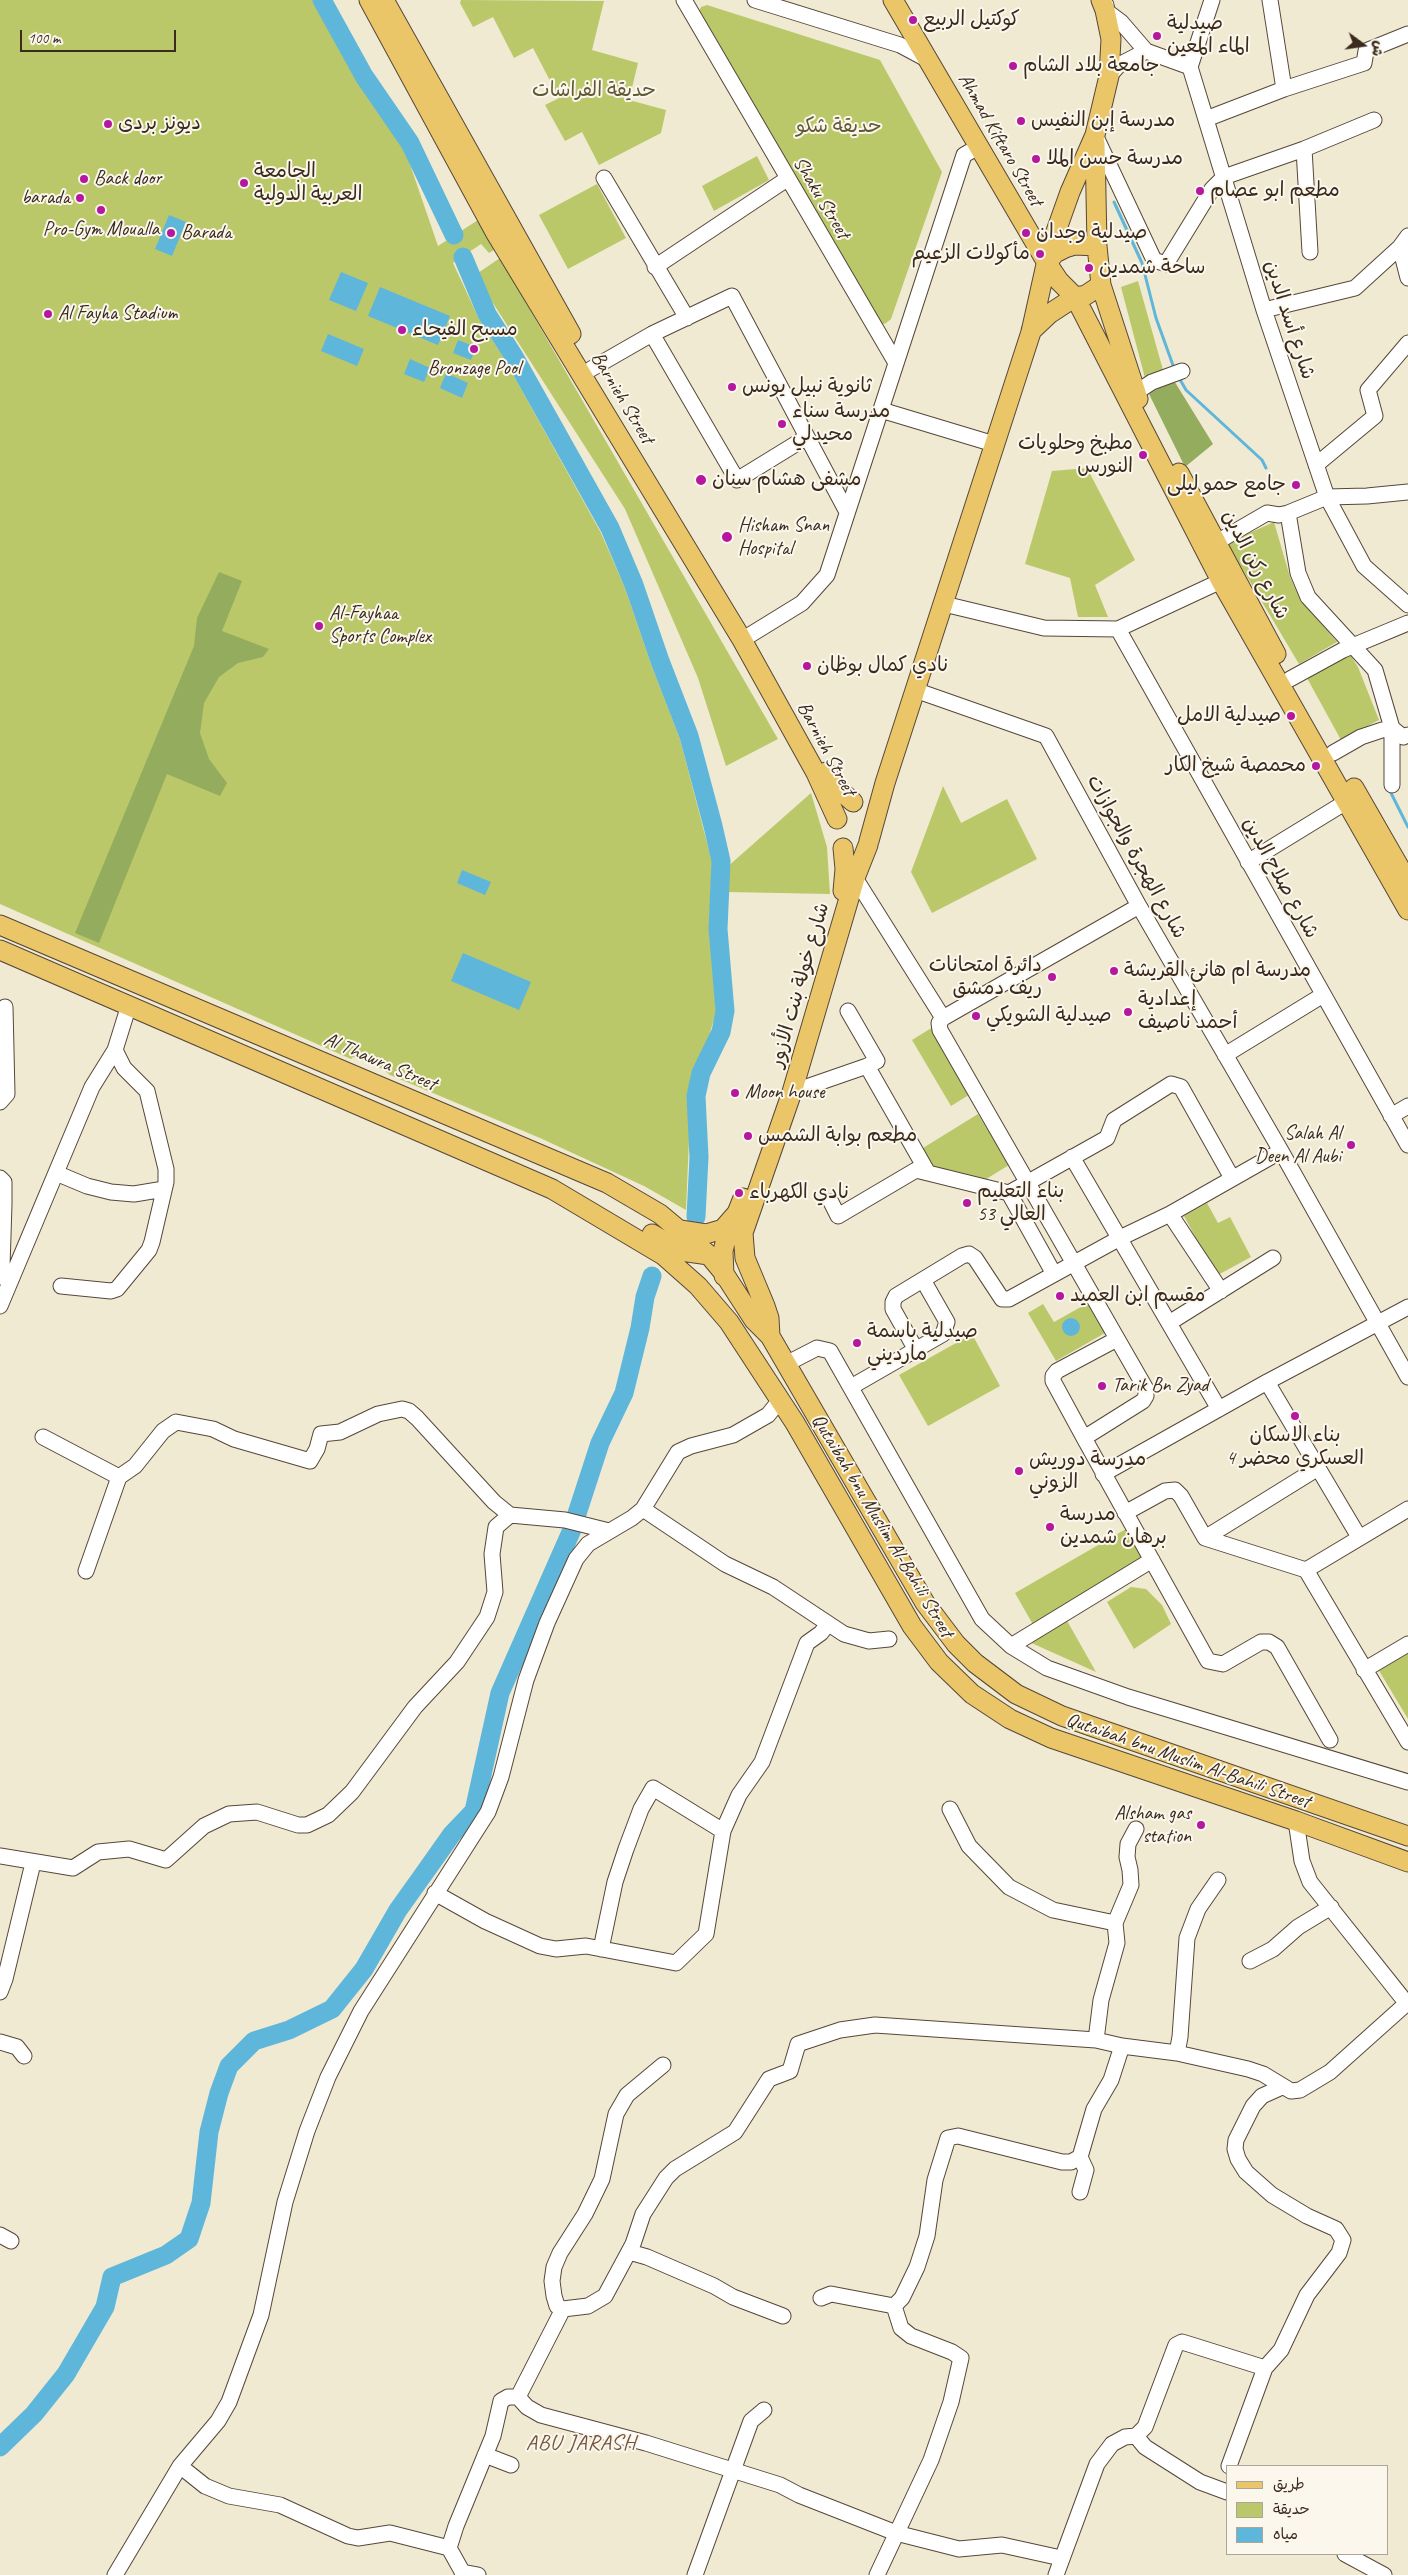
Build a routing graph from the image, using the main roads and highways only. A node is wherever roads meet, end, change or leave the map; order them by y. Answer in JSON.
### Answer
{"nodes":[{"id":1,"x":368,"y":0,"type":"edge"},
{"id":2,"x":384,"y":0,"type":"edge"},
{"id":3,"x":893,"y":0,"type":"edge"},
{"id":4,"x":1104,"y":3,"type":"edge"},
{"id":5,"x":1095,"y":135,"type":"junction"},
{"id":6,"x":1098,"y":246,"type":"junction"},
{"id":7,"x":1047,"y":263,"type":"junction"},
{"id":8,"x":1101,"y":285,"type":"junction"},
{"id":9,"x":1075,"y":297,"type":"junction"},
{"id":10,"x":1031,"y":332,"type":"junction"},
{"id":11,"x":885,"y":783,"type":"junction"},
{"id":12,"x":855,"y":803,"type":"junction"},
{"id":13,"x":837,"y":819,"type":"junction"},
{"id":14,"x":868,"y":843,"type":"junction"},
{"id":15,"x":843,"y":848,"type":"junction"},
{"id":16,"x":1408,"y":882,"type":"edge"},
{"id":17,"x":1408,"y":910,"type":"edge"},
{"id":18,"x":0,"y":925,"type":"edge"},
{"id":19,"x":0,"y":950,"type":"edge"},
{"id":20,"x":552,"y":1189,"type":"junction"},
{"id":21,"x":736,"y":1228,"type":"junction"},
{"id":22,"x":678,"y":1230,"type":"junction"},
{"id":23,"x":716,"y":1253,"type":"junction"},
{"id":24,"x":723,"y":1272,"type":"junction"},
{"id":25,"x":770,"y":1336,"type":"junction"},
{"id":26,"x":814,"y":1456,"type":"junction"},
{"id":27,"x":1408,"y":1836,"type":"edge"},
{"id":28,"x":1408,"y":1862,"type":"edge"}],
"edges":[{"from":1,"to":13,"type":"main road","name":"Barnieh Street"},
{"from":2,"to":12,"type":"main road","name":"Barnieh Street"},
{"from":3,"to":7,"type":"main road","name":"Ahmad Kiftaro Street"},
{"from":4,"to":5,"type":"main road"},
{"from":5,"to":6,"type":"main road","name":"شارع ركن الدين"},
{"from":5,"to":7,"type":"main road","name":"شارع خولة بنت الأزور"},
{"from":6,"to":7,"type":"main road"},
{"from":6,"to":8,"type":"main road","name":"شارع ركن الدين"},
{"from":7,"to":9,"type":"main road","name":"Ahmad Kiftaro Street"},
{"from":7,"to":10,"type":"main road","name":"شارع خولة بنت الأزور"},
{"from":8,"to":9,"type":"main road"},
{"from":8,"to":16,"type":"main road","name":"شارع ركن الدين"},
{"from":9,"to":10,"type":"main road"},
{"from":9,"to":17,"type":"main road","name":"شارع ركن الدين"},
{"from":10,"to":11,"type":"main road","name":"شارع خولة بنت الأزور"},
{"from":11,"to":12,"type":"main road"},
{"from":11,"to":14,"type":"main road","name":"شارع خولة بنت الأزور"},
{"from":12,"to":13,"type":"main road"},
{"from":12,"to":14,"type":"main road"},
{"from":13,"to":15,"type":"main road"},
{"from":14,"to":15,"type":"main road"},
{"from":14,"to":21,"type":"main road","name":"شارع خولة بنت الأزور"},
{"from":15,"to":21,"type":"main road","name":"شارع خولة بنت الأزور"},
{"from":18,"to":22,"type":"main road","name":"Al Thawra Street"},
{"from":19,"to":20,"type":"main road"},
{"from":20,"to":23,"type":"main road"},
{"from":20,"to":26,"type":"main road","name":"Qutaibah bnu Muslim Al-Bahili Street"},
{"from":21,"to":22,"type":"main road"},
{"from":21,"to":23,"type":"main road"},
{"from":21,"to":25,"type":"main road","name":"شارع خولة بنت الأزور"},
{"from":22,"to":23,"type":"main road","name":"Al Thawra Street"},
{"from":23,"to":24,"type":"main road"},
{"from":24,"to":25,"type":"main road","name":"Qutaibah bnu Muslim Al-Bahili Street"},
{"from":24,"to":26,"type":"main road"},
{"from":25,"to":27,"type":"main road","name":"Qutaibah bnu Muslim Al-Bahili Street"},
{"from":26,"to":28,"type":"main road","name":"Qutaibah bnu Muslim Al-Bahili Street"}]}
